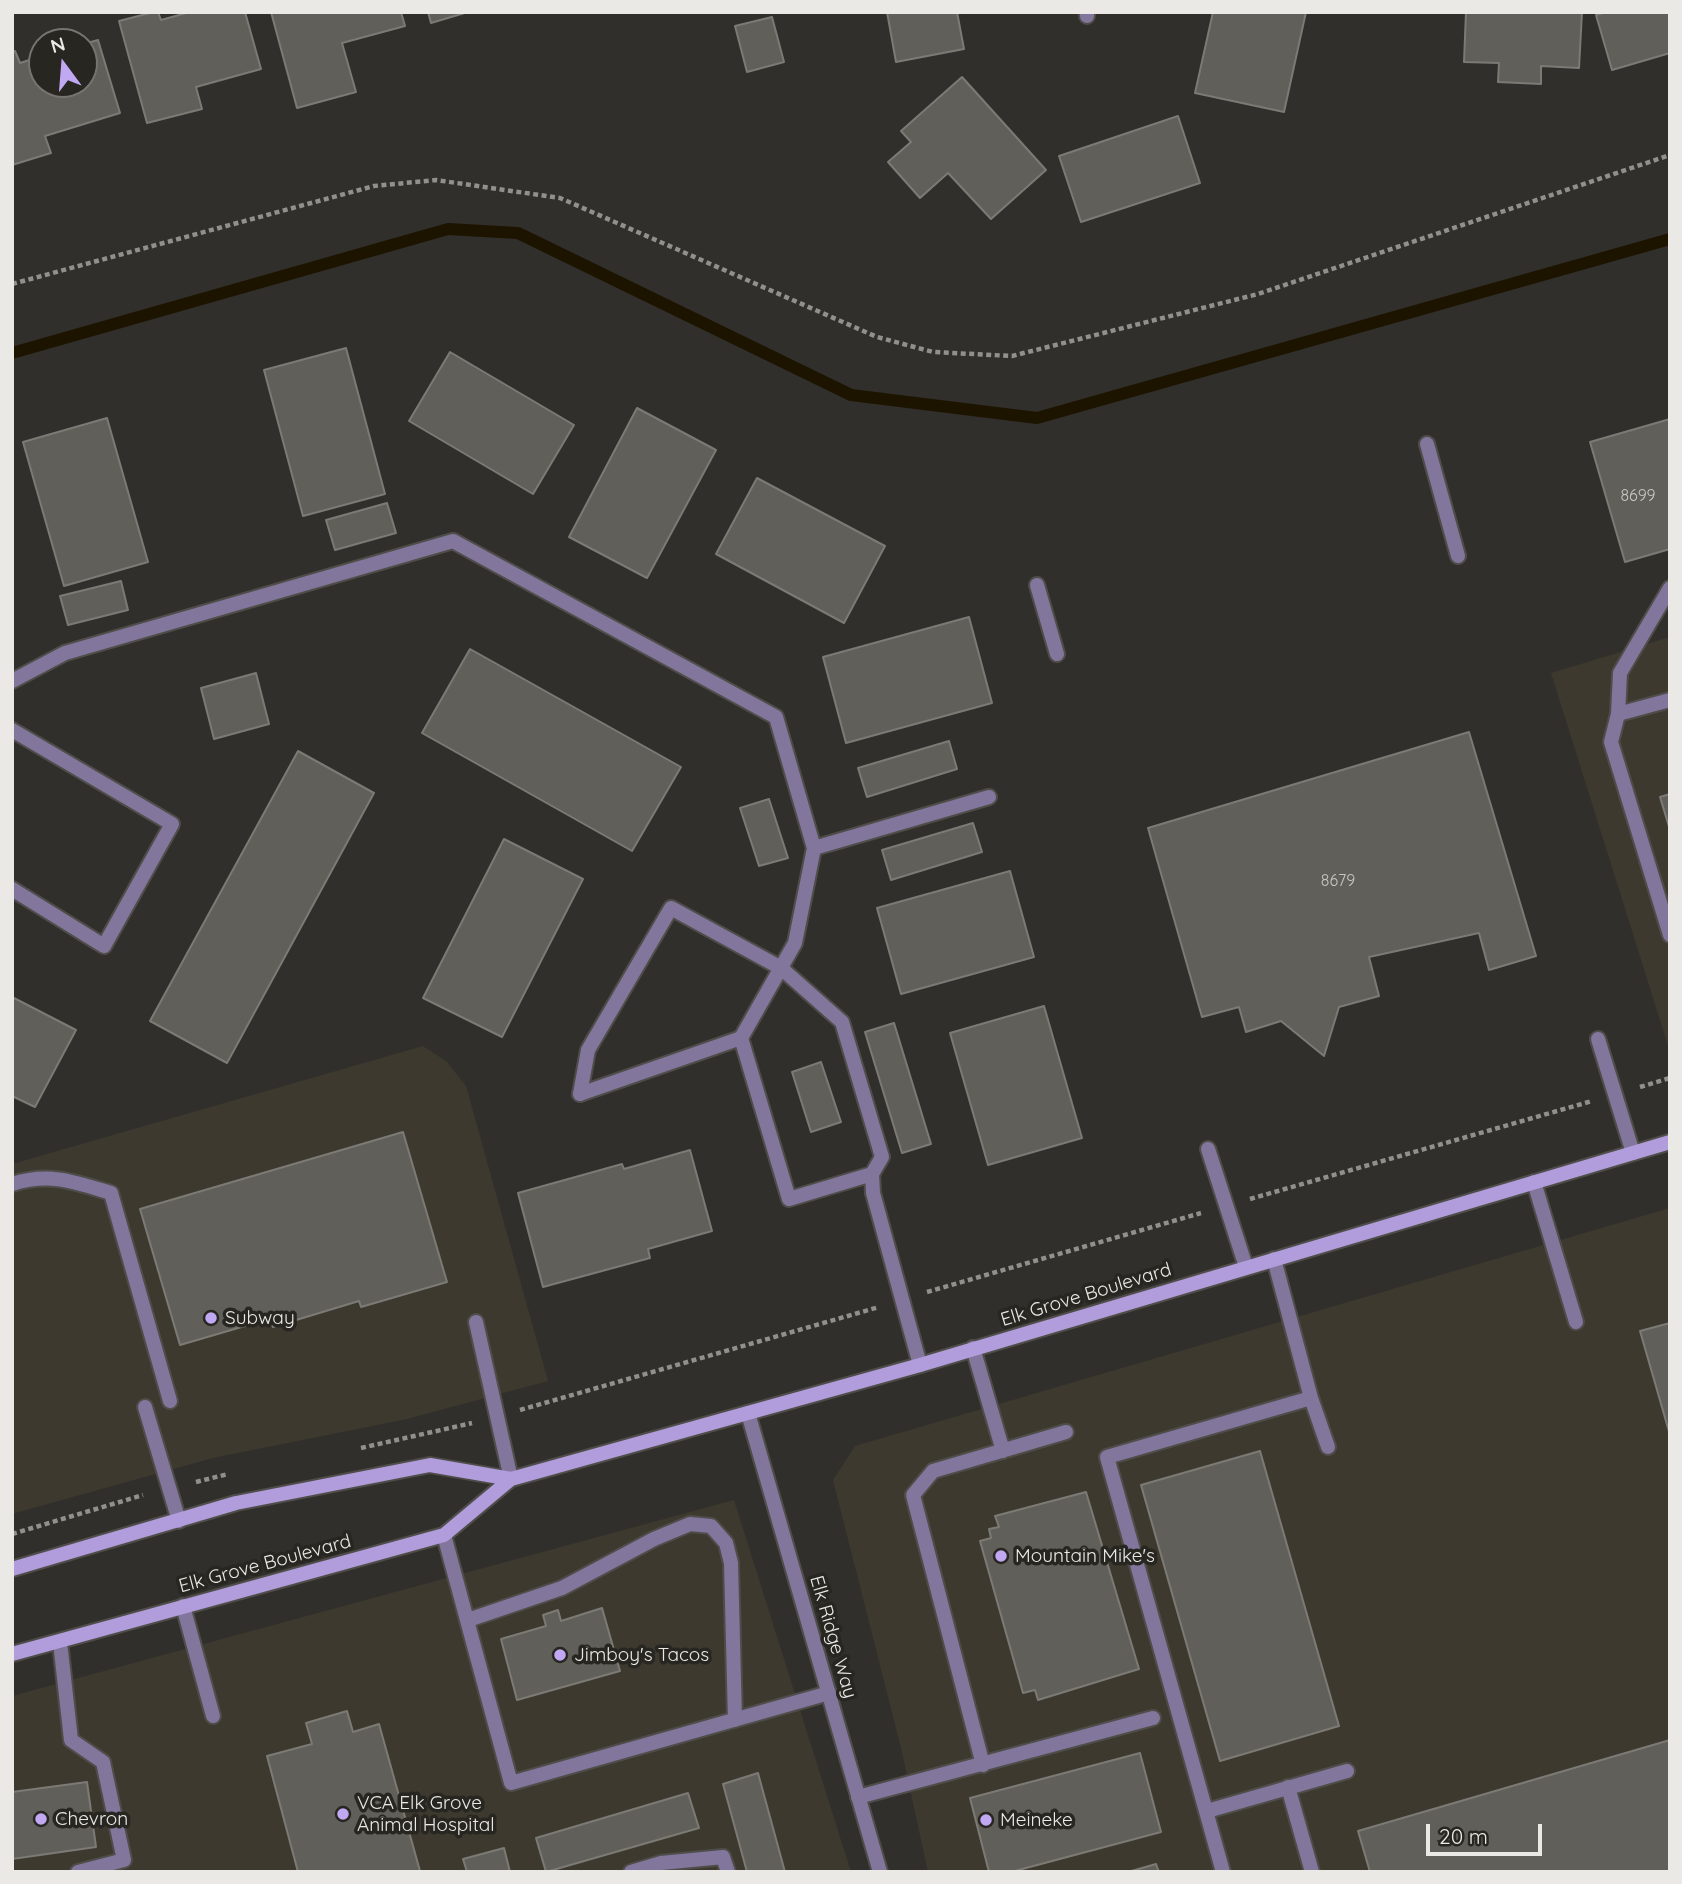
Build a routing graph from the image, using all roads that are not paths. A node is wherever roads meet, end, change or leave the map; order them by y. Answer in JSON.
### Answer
{"nodes":[{"id":1,"x":1427,"y":444,"type":"dead end"},
{"id":2,"x":1458,"y":556,"type":"dead end"},
{"id":3,"x":1037,"y":585,"type":"dead end"},
{"id":4,"x":1670,"y":588,"type":"edge"},
{"id":5,"x":1057,"y":654,"type":"dead end"},
{"id":6,"x":12,"y":681,"type":"edge"},
{"id":7,"x":1670,"y":700,"type":"edge"},
{"id":8,"x":1618,"y":714,"type":"junction"},
{"id":9,"x":12,"y":730,"type":"edge"},
{"id":10,"x":989,"y":797,"type":"dead end"},
{"id":11,"x":814,"y":848,"type":"junction"},
{"id":12,"x":12,"y":889,"type":"edge"},
{"id":13,"x":1670,"y":935,"type":"edge"},
{"id":14,"x":781,"y":968,"type":"junction"},
{"id":15,"x":741,"y":1038,"type":"junction"},
{"id":16,"x":1598,"y":1040,"type":"dead end"},
{"id":17,"x":1670,"y":1142,"type":"edge"},
{"id":18,"x":1208,"y":1149,"type":"dead end"},
{"id":19,"x":1633,"y":1153,"type":"junction"},
{"id":20,"x":872,"y":1174,"type":"junction"},
{"id":21,"x":1534,"y":1182,"type":"junction"},
{"id":22,"x":12,"y":1184,"type":"edge"},
{"id":23,"x":1274,"y":1259,"type":"junction"},
{"id":24,"x":1246,"y":1267,"type":"junction"},
{"id":25,"x":476,"y":1322,"type":"dead end"},
{"id":26,"x":1576,"y":1322,"type":"dead end"},
{"id":27,"x":973,"y":1348,"type":"junction"},
{"id":28,"x":920,"y":1365,"type":"junction"},
{"id":29,"x":1311,"y":1398,"type":"junction"},
{"id":30,"x":170,"y":1401,"type":"dead end"},
{"id":31,"x":145,"y":1407,"type":"dead end"},
{"id":32,"x":748,"y":1413,"type":"junction"},
{"id":33,"x":1066,"y":1432,"type":"dead end"},
{"id":34,"x":1328,"y":1447,"type":"dead end"},
{"id":35,"x":1003,"y":1451,"type":"junction"},
{"id":36,"x":511,"y":1479,"type":"junction"},
{"id":37,"x":180,"y":1521,"type":"junction"},
{"id":38,"x":444,"y":1535,"type":"junction"},
{"id":39,"x":12,"y":1569,"type":"edge"},
{"id":40,"x":183,"y":1606,"type":"junction"},
{"id":41,"x":468,"y":1620,"type":"junction"},
{"id":42,"x":60,"y":1642,"type":"junction"},
{"id":43,"x":12,"y":1654,"type":"edge"},
{"id":44,"x":829,"y":1693,"type":"junction"},
{"id":45,"x":213,"y":1716,"type":"dead end"},
{"id":46,"x":1153,"y":1718,"type":"dead end"},
{"id":47,"x":735,"y":1720,"type":"junction"},
{"id":48,"x":983,"y":1765,"type":"junction"},
{"id":49,"x":1347,"y":1771,"type":"dead end"},
{"id":50,"x":1288,"y":1787,"type":"junction"},
{"id":51,"x":858,"y":1797,"type":"junction"},
{"id":52,"x":1207,"y":1811,"type":"junction"},
{"id":53,"x":78,"y":1872,"type":"edge"},
{"id":54,"x":631,"y":1872,"type":"edge"},
{"id":55,"x":728,"y":1872,"type":"edge"},
{"id":56,"x":880,"y":1872,"type":"edge"},
{"id":57,"x":1223,"y":1872,"type":"edge"},
{"id":58,"x":1312,"y":1872,"type":"edge"}],
"edges":[{"from":1,"to":2,"type":"street"},
{"from":3,"to":5,"type":"street"},
{"from":4,"to":8,"type":"street"},
{"from":6,"to":11,"type":"street"},
{"from":7,"to":8,"type":"street"},
{"from":8,"to":13,"type":"street"},
{"from":9,"to":12,"type":"street"},
{"from":10,"to":11,"type":"street"},
{"from":11,"to":14,"type":"street"},
{"from":14,"to":15,"type":"street"},
{"from":14,"to":15,"type":"street"},
{"from":14,"to":20,"type":"street"},
{"from":15,"to":20,"type":"street"},
{"from":16,"to":19,"type":"street"},
{"from":17,"to":19,"type":"main road","name":"Elk Grove Boulevard"},
{"from":18,"to":24,"type":"street"},
{"from":19,"to":21,"type":"main road","name":"Elk Grove Boulevard"},
{"from":20,"to":28,"type":"street"},
{"from":21,"to":23,"type":"main road","name":"Elk Grove Boulevard"},
{"from":21,"to":26,"type":"street"},
{"from":22,"to":30,"type":"street"},
{"from":23,"to":24,"type":"main road","name":"Elk Grove Boulevard"},
{"from":23,"to":29,"type":"street"},
{"from":24,"to":27,"type":"main road","name":"Elk Grove Boulevard"},
{"from":25,"to":36,"type":"street"},
{"from":27,"to":28,"type":"main road","name":"Elk Grove Boulevard"},
{"from":27,"to":35,"type":"street"},
{"from":28,"to":32,"type":"main road","name":"Elk Grove Boulevard"},
{"from":29,"to":34,"type":"street"},
{"from":29,"to":52,"type":"street"},
{"from":31,"to":37,"type":"street"},
{"from":32,"to":36,"type":"main road","name":"Elk Grove Boulevard"},
{"from":32,"to":44,"type":"street","name":"Elk Ridge Way"},
{"from":33,"to":35,"type":"street"},
{"from":35,"to":48,"type":"street"},
{"from":36,"to":37,"type":"main road","name":"Elk Grove Boulevard"},
{"from":36,"to":38,"type":"main road","name":"Elk Grove Boulevard"},
{"from":37,"to":39,"type":"main road","name":"Elk Grove Boulevard"},
{"from":38,"to":40,"type":"main road","name":"Elk Grove Boulevard"},
{"from":38,"to":41,"type":"street"},
{"from":40,"to":42,"type":"main road","name":"Elk Grove Boulevard"},
{"from":40,"to":45,"type":"street"},
{"from":41,"to":47,"type":"street"},
{"from":41,"to":47,"type":"street"},
{"from":42,"to":43,"type":"main road","name":"Elk Grove Boulevard"},
{"from":42,"to":53,"type":"street"},
{"from":44,"to":47,"type":"street"},
{"from":44,"to":51,"type":"street","name":"Elk Ridge Way"},
{"from":46,"to":48,"type":"street"},
{"from":48,"to":51,"type":"street"},
{"from":49,"to":50,"type":"street"},
{"from":50,"to":52,"type":"street"},
{"from":50,"to":58,"type":"street"},
{"from":51,"to":56,"type":"street","name":"Elk Ridge Way"},
{"from":52,"to":57,"type":"street"},
{"from":54,"to":55,"type":"street"}]}
